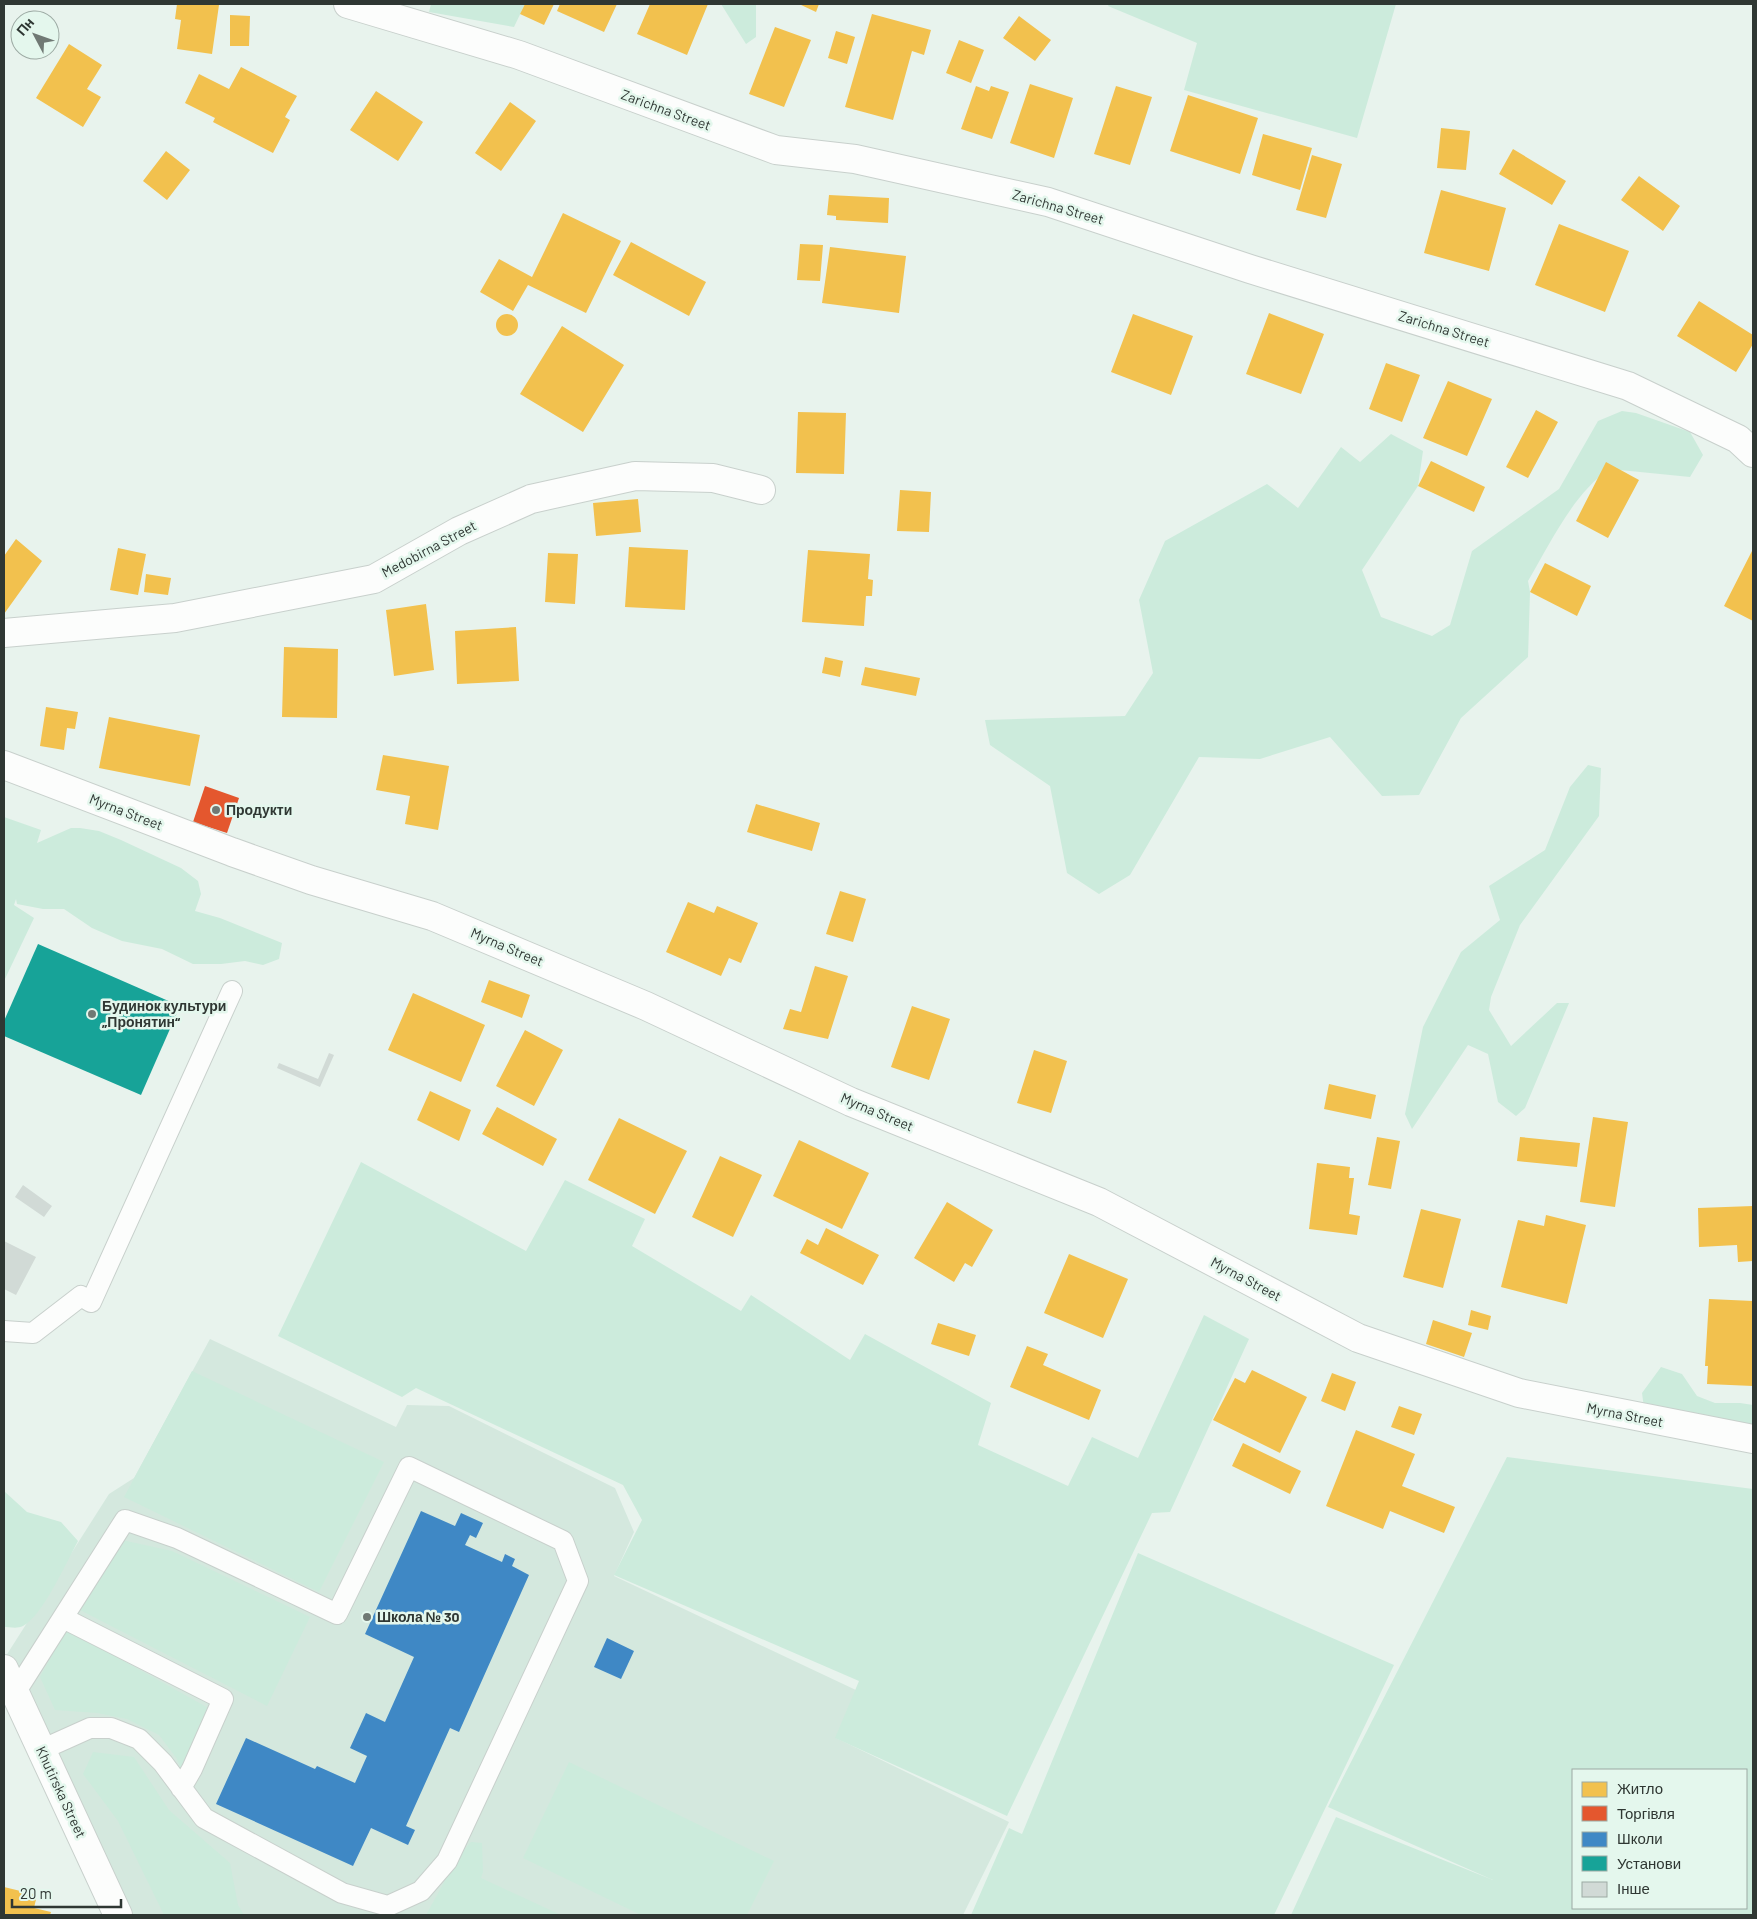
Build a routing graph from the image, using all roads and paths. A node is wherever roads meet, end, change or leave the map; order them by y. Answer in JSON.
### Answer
{"nodes":[{"id":1,"x":348,"y":4,"type":"edge"},
{"id":2,"x":1753,"y":453,"type":"edge"},
{"id":3,"x":761,"y":490,"type":"dead end"},
{"id":4,"x":4,"y":633,"type":"edge"},
{"id":5,"x":4,"y":765,"type":"edge"},
{"id":6,"x":232,"y":991,"type":"dead end"},
{"id":7,"x":4,"y":1330,"type":"edge"},
{"id":8,"x":1753,"y":1439,"type":"edge"},
{"id":9,"x":63,"y":1618,"type":"junction"},
{"id":10,"x":9,"y":1681,"type":"edge"},
{"id":11,"x":42,"y":1750,"type":"junction"},
{"id":12,"x":181,"y":1788,"type":"junction"},
{"id":13,"x":118,"y":1915,"type":"edge"}],
"edges":[{"from":1,"to":2,"type":"street","name":"Zarichna Street"},
{"from":3,"to":4,"type":"street","name":"Medobirna Street"},
{"from":5,"to":8,"type":"street","name":"Myrna Street"},
{"from":6,"to":7,"type":"lane"},
{"from":9,"to":10,"type":"lane"},
{"from":9,"to":12,"type":"lane"},
{"from":9,"to":12,"type":"lane"},
{"from":10,"to":11,"type":"street","name":"Khutirska Street"},
{"from":11,"to":12,"type":"lane"},
{"from":11,"to":13,"type":"street","name":"Khutirska Street"}]}
